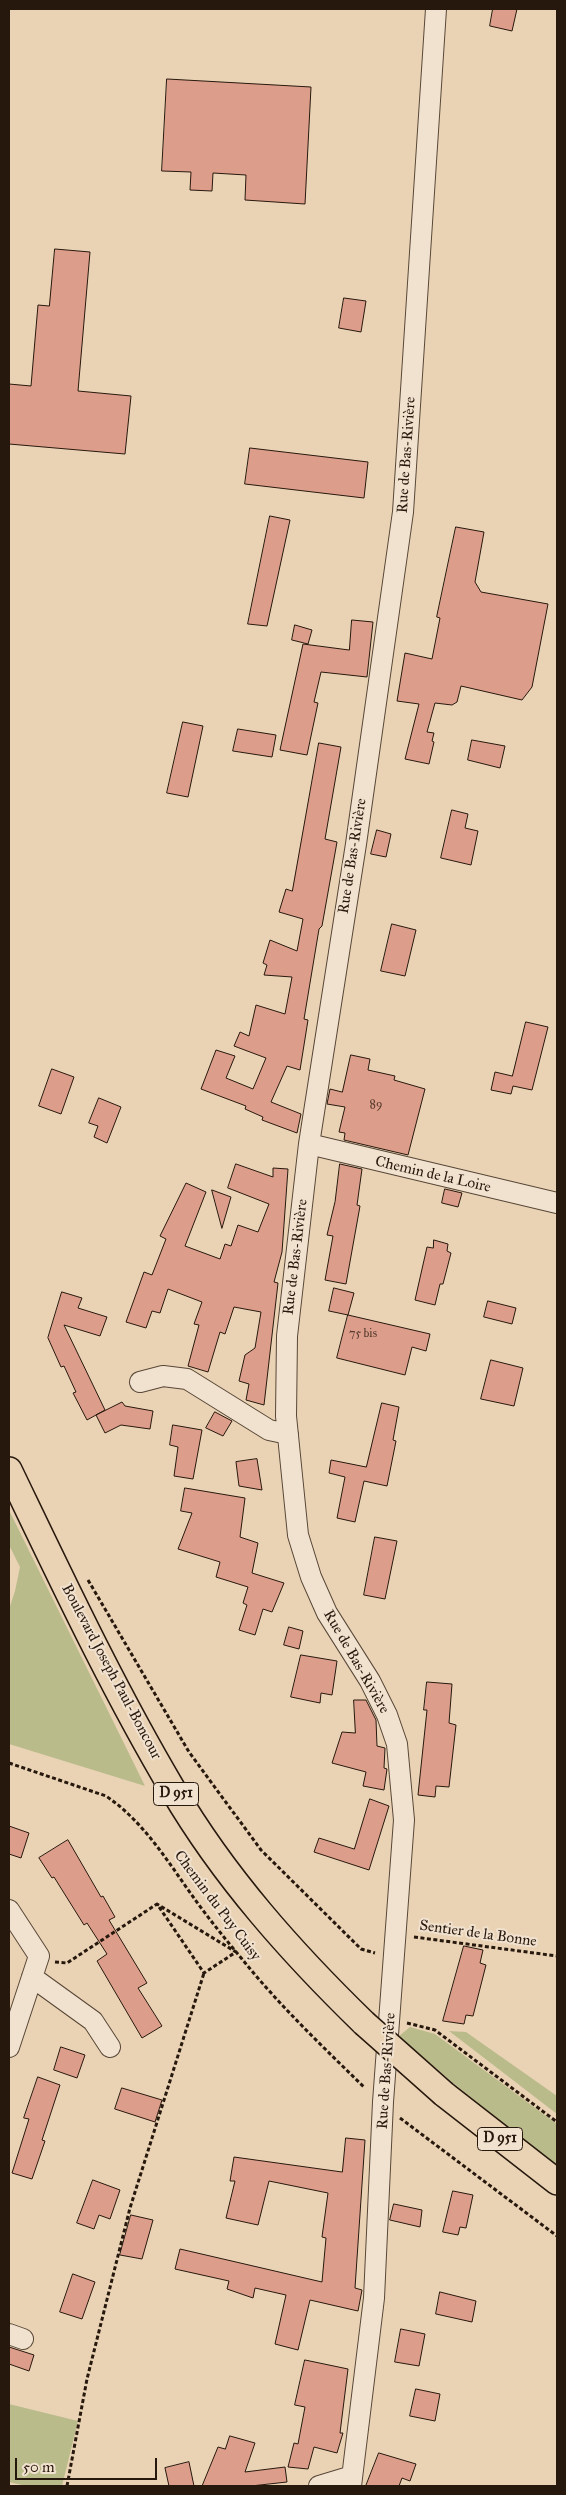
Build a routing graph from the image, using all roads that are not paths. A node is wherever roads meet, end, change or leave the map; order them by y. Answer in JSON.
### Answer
{"nodes":[{"id":1,"x":436,"y":9,"type":"edge"},
{"id":2,"x":309,"y":1144,"type":"junction"},
{"id":3,"x":557,"y":1203,"type":"edge"},
{"id":4,"x":140,"y":1382,"type":"dead end"},
{"id":5,"x":288,"y":1434,"type":"junction"},
{"id":6,"x":9,"y":1470,"type":"edge"},
{"id":7,"x":9,"y":1910,"type":"edge"},
{"id":8,"x":32,"y":1977,"type":"junction"},
{"id":9,"x":110,"y":2046,"type":"dead end"},
{"id":10,"x":9,"y":2047,"type":"edge"},
{"id":11,"x":557,"y":2182,"type":"edge"},
{"id":12,"x":351,"y":2481,"type":"edge"},
{"id":13,"x":319,"y":2486,"type":"edge"}],
"edges":[{"from":1,"to":2,"type":"street","name":"Rue de Bas-Rivière"},
{"from":2,"to":3,"type":"street","name":"Chemin de la Loire"},
{"from":2,"to":5,"type":"street","name":"Rue de Bas-Rivière"},
{"from":4,"to":5,"type":"street"},
{"from":5,"to":12,"type":"street","name":"Rue de Bas-Rivière"},
{"from":6,"to":11,"type":"main road","name":"Boulevard Joseph Paul-Boncour","number":"D 951","bridge":true},
{"from":7,"to":8,"type":"street"},
{"from":8,"to":9,"type":"street"},
{"from":8,"to":10,"type":"street"},
{"from":12,"to":13,"type":"street"}]}
